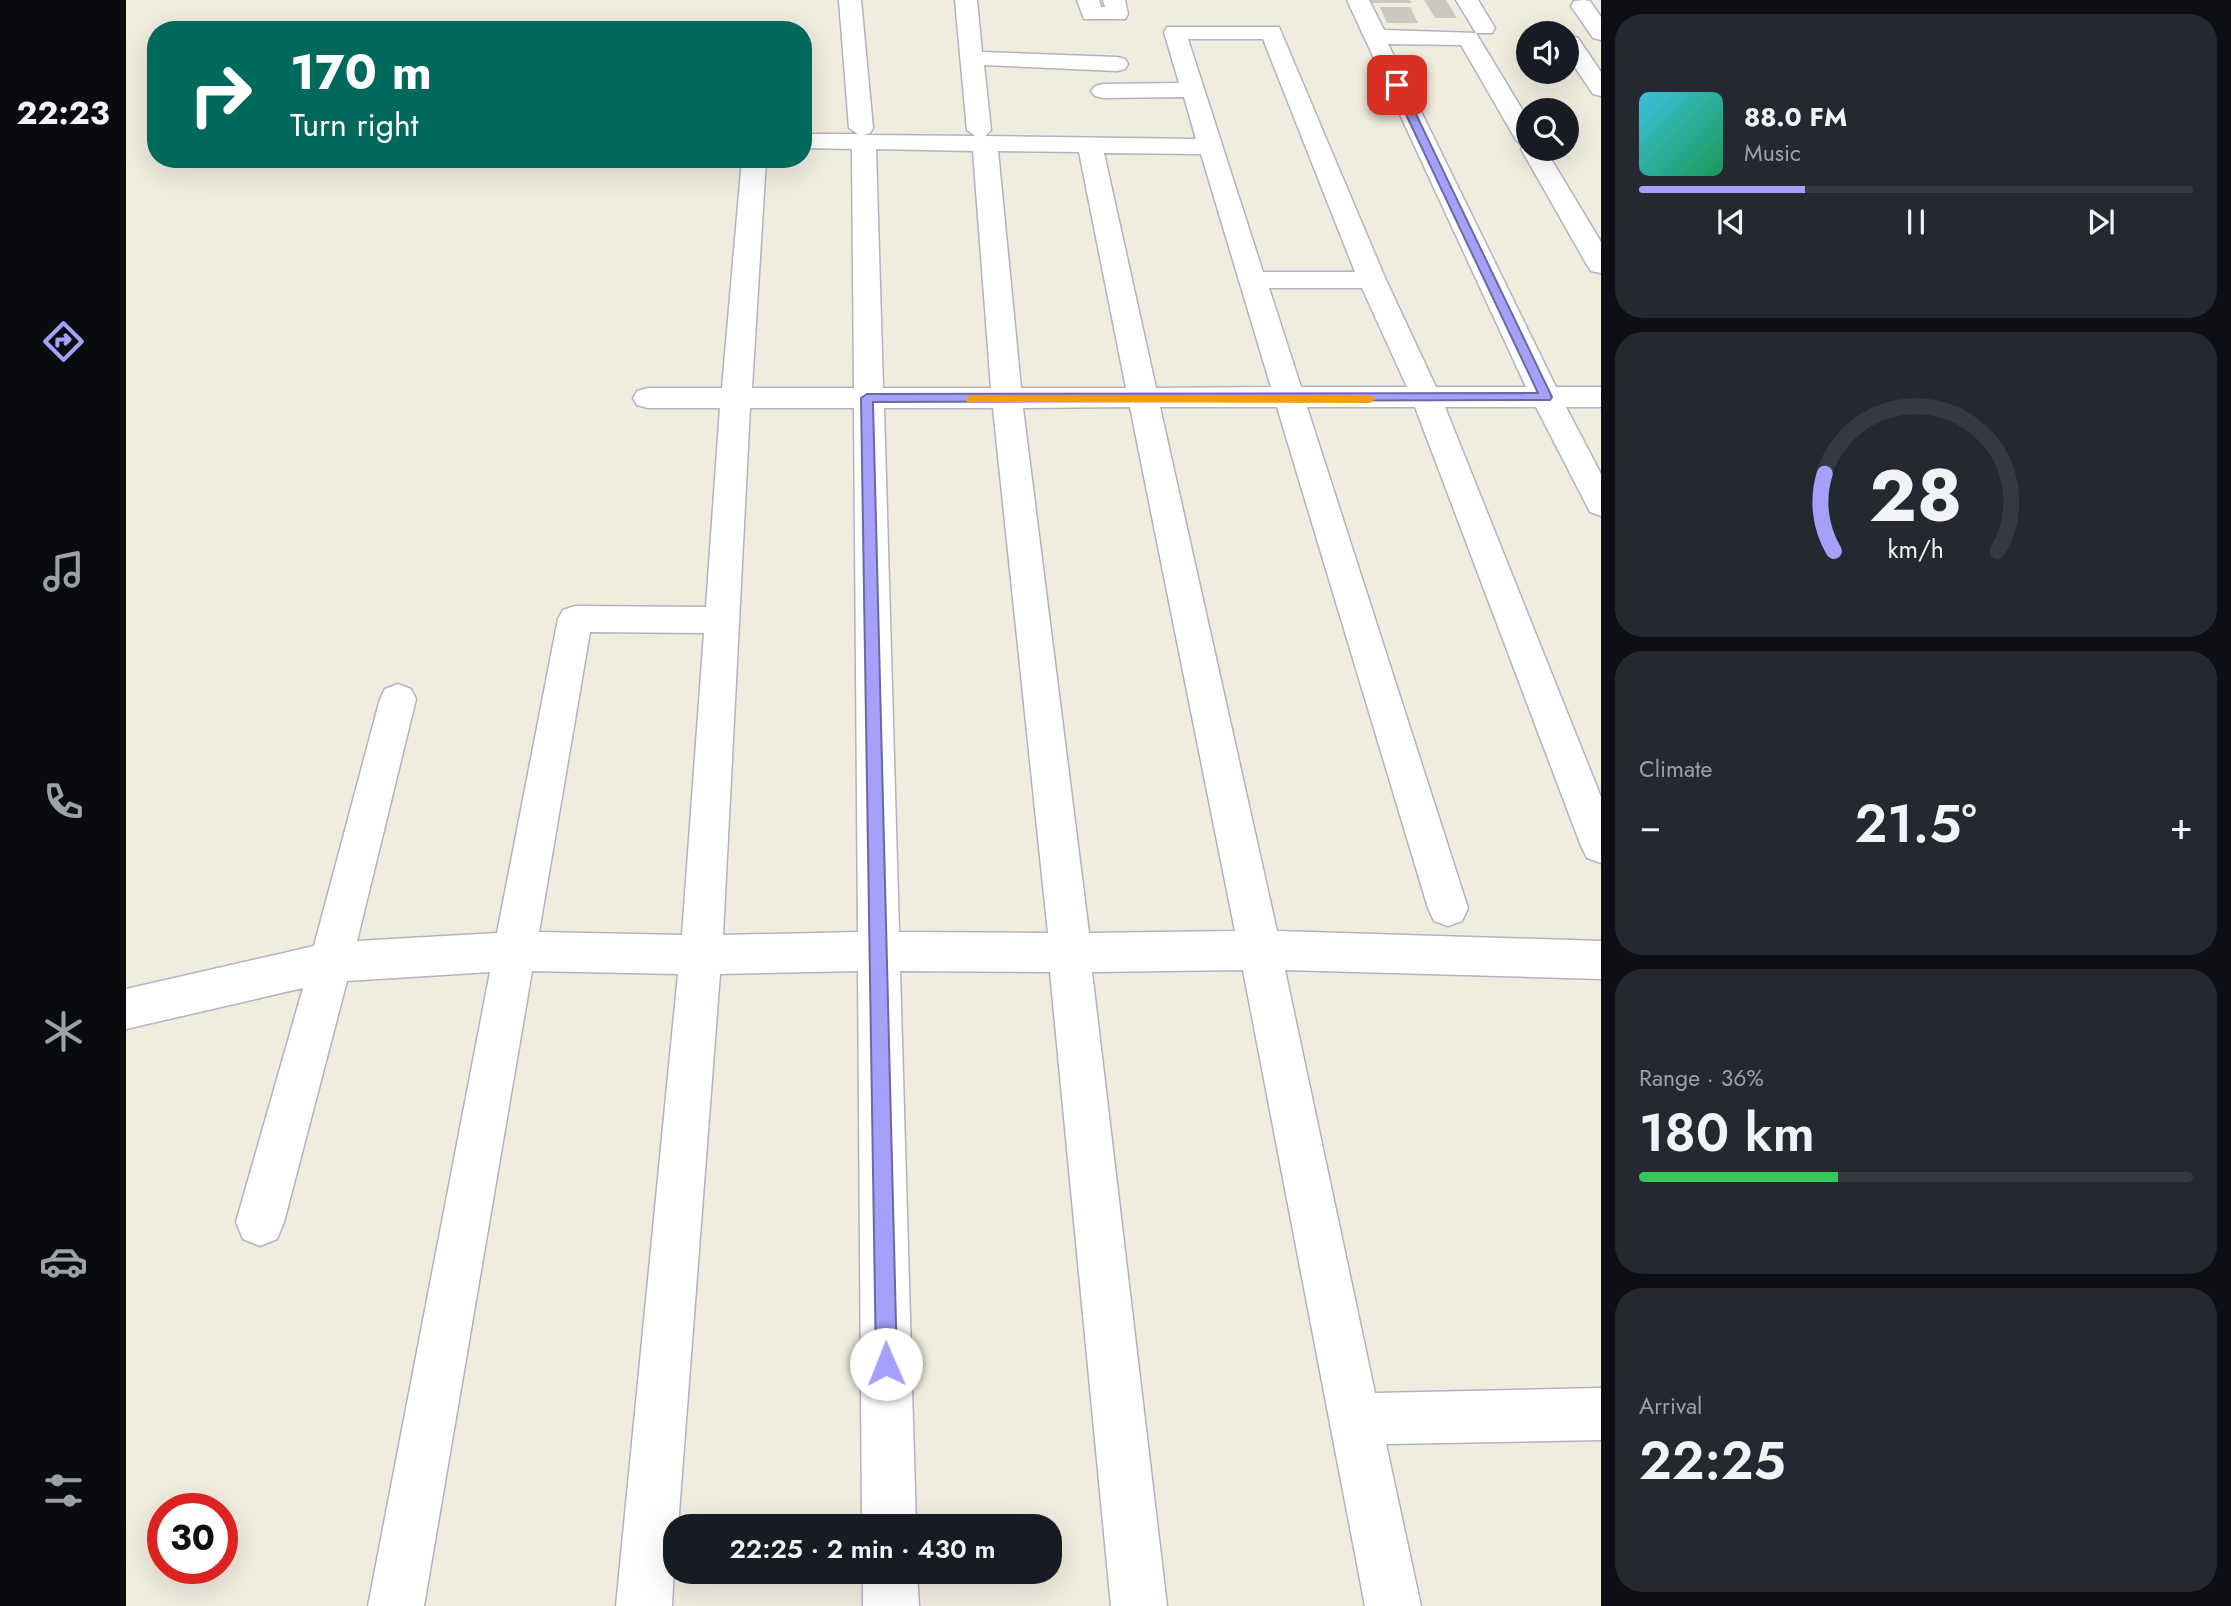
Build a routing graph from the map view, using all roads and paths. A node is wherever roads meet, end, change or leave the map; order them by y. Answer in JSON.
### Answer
{"nodes":[{"id":1,"x":850,"y":0,"type":"edge"},
{"id":2,"x":966,"y":0,"type":"edge"},
{"id":3,"x":1088,"y":0,"type":"edge"},
{"id":4,"x":1114,"y":0,"type":"edge"},
{"id":5,"x":1358,"y":0,"type":"edge"},
{"id":6,"x":1467,"y":0,"type":"edge"},
{"id":7,"x":1582,"y":6,"type":"dead end"},
{"id":8,"x":1484,"y":28,"type":"dead end"},
{"id":9,"x":1373,"y":31,"type":"dead end"},
{"id":10,"x":1601,"y":33,"type":"edge"},
{"id":11,"x":1601,"y":43,"type":"edge"},
{"id":12,"x":971,"y":58,"type":"junction"},
{"id":13,"x":1117,"y":64,"type":"dead end"},
{"id":14,"x":1601,"y":89,"type":"edge"},
{"id":15,"x":1193,"y":90,"type":"junction"},
{"id":16,"x":1104,"y":91,"type":"dead end"},
{"id":17,"x":1516,"y":120,"type":"edge"},
{"id":18,"x":862,"y":135,"type":"junction"},
{"id":19,"x":982,"y":137,"type":"junction"},
{"id":20,"x":812,"y":140,"type":"edge"},
{"id":21,"x":1090,"y":146,"type":"junction"},
{"id":22,"x":1211,"y":147,"type":"junction"},
{"id":23,"x":1540,"y":161,"type":"edge"},
{"id":24,"x":753,"y":168,"type":"edge"},
{"id":25,"x":1601,"y":265,"type":"edge"},
{"id":26,"x":1252,"y":280,"type":"junction"},
{"id":27,"x":1372,"y":280,"type":"junction"},
{"id":28,"x":1289,"y":397,"type":"junction"},
{"id":29,"x":1546,"y":397,"type":"junction"},
{"id":30,"x":1601,"y":397,"type":"edge"},
{"id":31,"x":648,"y":398,"type":"dead end"},
{"id":32,"x":736,"y":398,"type":"junction"},
{"id":33,"x":867,"y":398,"type":"junction"},
{"id":34,"x":1142,"y":398,"type":"junction"},
{"id":35,"x":1427,"y":399,"type":"junction"},
{"id":36,"x":1007,"y":400,"type":"junction"},
{"id":37,"x":1601,"y":504,"type":"edge"},
{"id":38,"x":722,"y":620,"type":"junction"},
{"id":39,"x":398,"y":699,"type":"dead end"},
{"id":40,"x":1601,"y":846,"type":"edge"},
{"id":41,"x":1448,"y":908,"type":"dead end"},
{"id":42,"x":1260,"y":950,"type":"junction"},
{"id":43,"x":514,"y":951,"type":"junction"},
{"id":44,"x":879,"y":951,"type":"junction"},
{"id":45,"x":1069,"y":953,"type":"junction"},
{"id":46,"x":701,"y":955,"type":"junction"},
{"id":47,"x":1601,"y":960,"type":"edge"},
{"id":48,"x":331,"y":962,"type":"junction"},
{"id":49,"x":126,"y":1009,"type":"edge"},
{"id":50,"x":260,"y":1222,"type":"dead end"},
{"id":51,"x":1601,"y":1414,"type":"edge"},
{"id":52,"x":1356,"y":1419,"type":"junction"},
{"id":53,"x":889,"y":1514,"type":"edge"},
{"id":54,"x":890,"y":1584,"type":"edge"},
{"id":55,"x":396,"y":1606,"type":"edge"},
{"id":56,"x":644,"y":1606,"type":"edge"},
{"id":57,"x":891,"y":1606,"type":"edge"},
{"id":58,"x":1139,"y":1606,"type":"edge"},
{"id":59,"x":1393,"y":1606,"type":"edge"}],
"edges":[{"from":1,"to":18,"type":"street"},
{"from":2,"to":12,"type":"street"},
{"from":3,"to":4,"type":"street"},
{"from":5,"to":9,"type":"street"},
{"from":6,"to":8,"type":"street"},
{"from":7,"to":10,"type":"street"},
{"from":11,"to":14,"type":"street"},
{"from":12,"to":13,"type":"street"},
{"from":12,"to":19,"type":"street"},
{"from":15,"to":16,"type":"street"},
{"from":15,"to":22,"type":"street"},
{"from":15,"to":27,"type":"street"},
{"from":17,"to":29,"type":"street"},
{"from":18,"to":19,"type":"street"},
{"from":18,"to":20,"type":"street"},
{"from":18,"to":33,"type":"street"},
{"from":19,"to":21,"type":"street"},
{"from":19,"to":36,"type":"street"},
{"from":21,"to":22,"type":"street"},
{"from":21,"to":34,"type":"street"},
{"from":22,"to":26,"type":"street"},
{"from":23,"to":25,"type":"street"},
{"from":24,"to":32,"type":"street"},
{"from":26,"to":27,"type":"street"},
{"from":26,"to":28,"type":"street"},
{"from":27,"to":35,"type":"street"},
{"from":28,"to":34,"type":"street"},
{"from":28,"to":35,"type":"street"},
{"from":28,"to":41,"type":"street"},
{"from":29,"to":30,"type":"street"},
{"from":29,"to":35,"type":"street"},
{"from":29,"to":37,"type":"street"},
{"from":31,"to":32,"type":"street"},
{"from":32,"to":33,"type":"street"},
{"from":32,"to":38,"type":"street"},
{"from":33,"to":36,"type":"street"},
{"from":33,"to":44,"type":"street"},
{"from":34,"to":36,"type":"street"},
{"from":34,"to":42,"type":"street"},
{"from":35,"to":40,"type":"street"},
{"from":36,"to":45,"type":"street"},
{"from":38,"to":43,"type":"street"},
{"from":38,"to":46,"type":"street"},
{"from":39,"to":48,"type":"street"},
{"from":42,"to":45,"type":"street"},
{"from":42,"to":47,"type":"street"},
{"from":42,"to":52,"type":"street"},
{"from":43,"to":46,"type":"street"},
{"from":43,"to":48,"type":"street"},
{"from":43,"to":55,"type":"street"},
{"from":44,"to":45,"type":"street"},
{"from":44,"to":46,"type":"street"},
{"from":44,"to":53,"type":"street"},
{"from":45,"to":58,"type":"street"},
{"from":46,"to":56,"type":"street"},
{"from":48,"to":49,"type":"street"},
{"from":48,"to":50,"type":"street"},
{"from":51,"to":52,"type":"street"},
{"from":52,"to":59,"type":"street"},
{"from":54,"to":57,"type":"street"}]}
